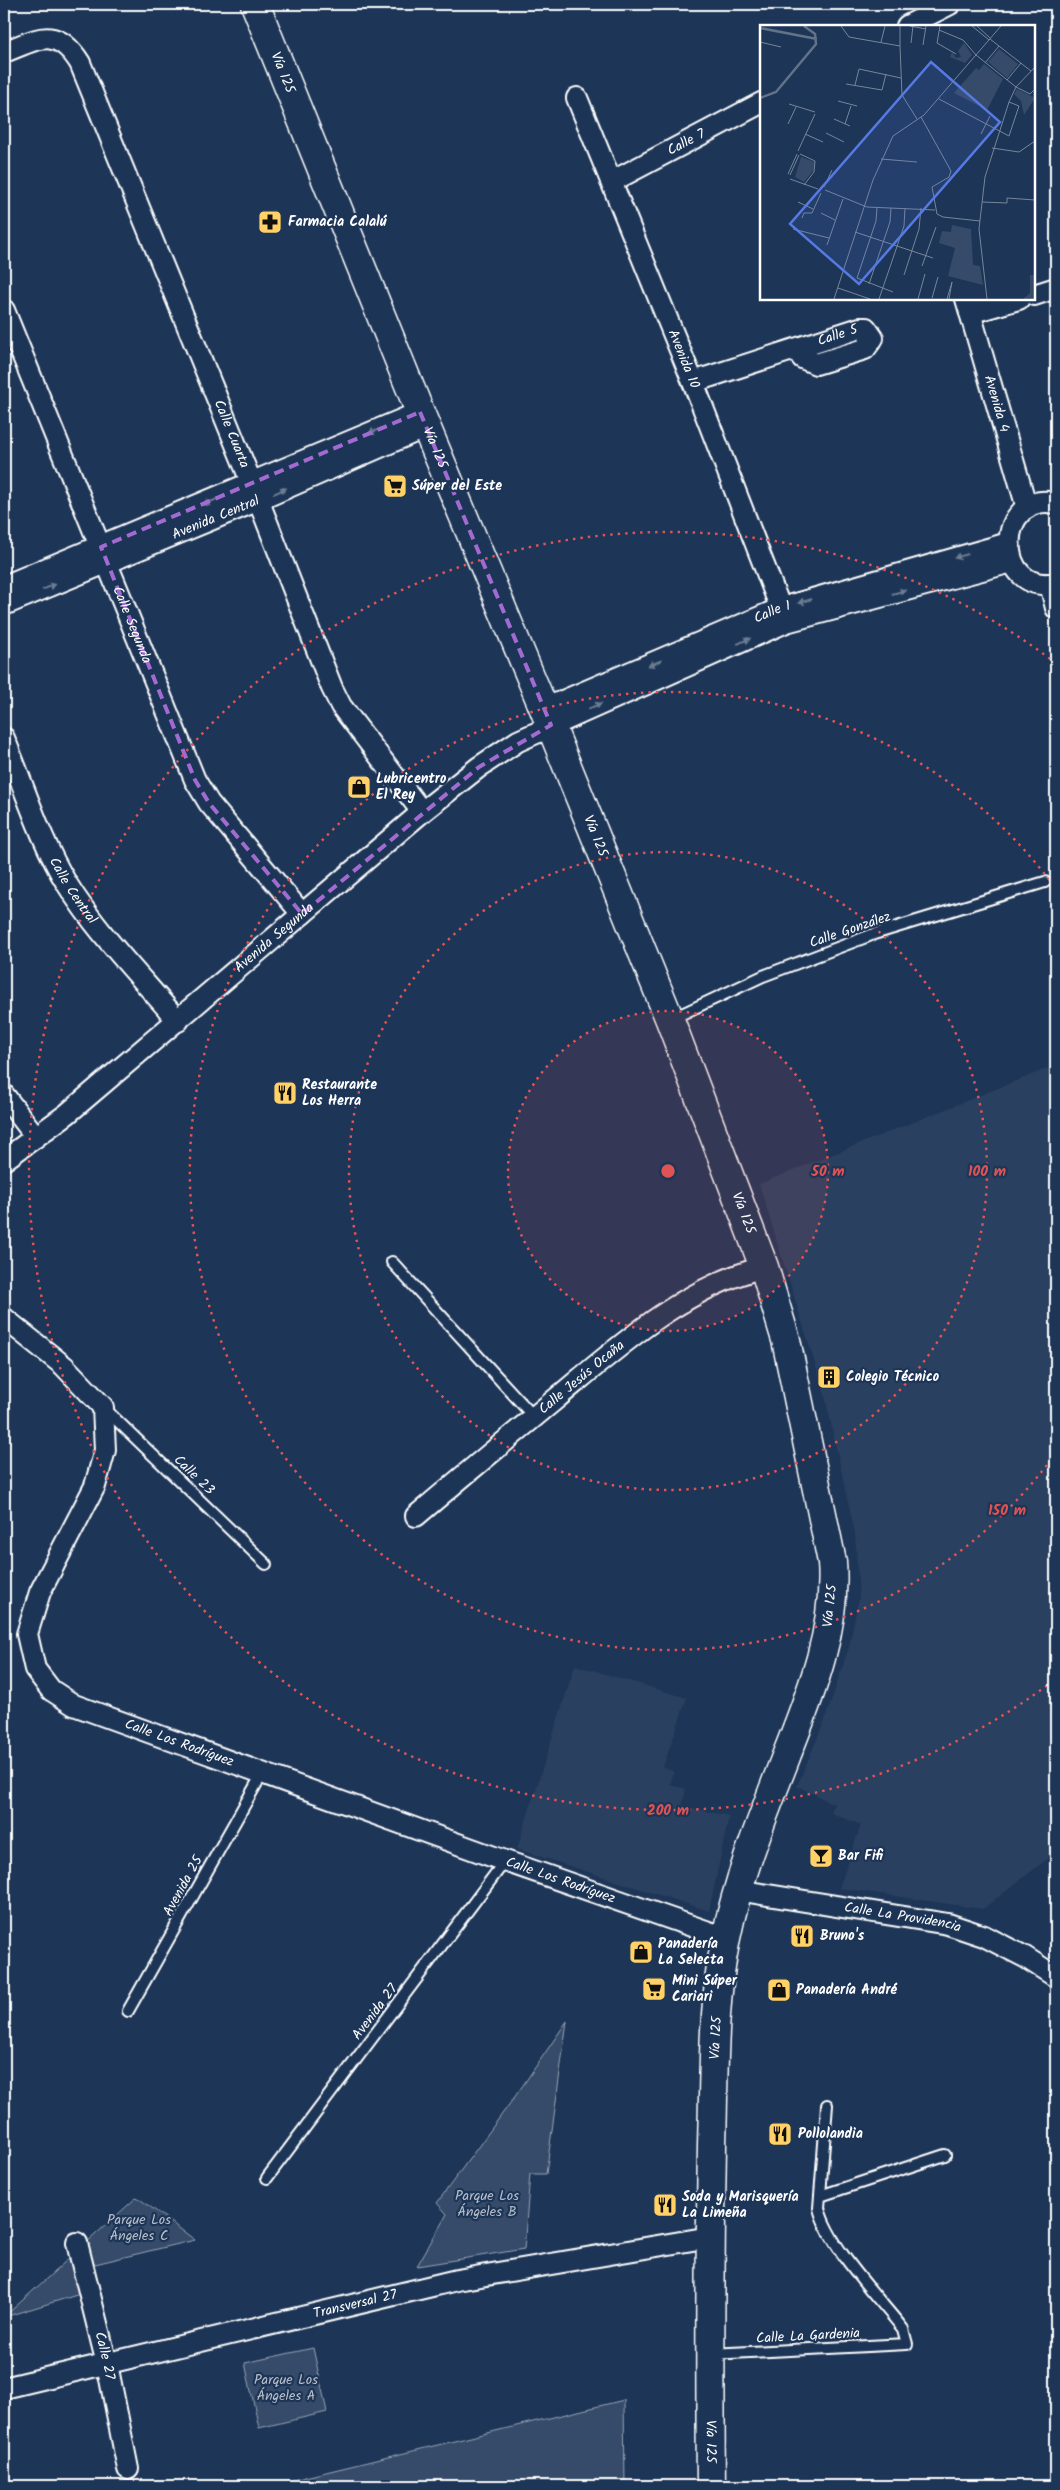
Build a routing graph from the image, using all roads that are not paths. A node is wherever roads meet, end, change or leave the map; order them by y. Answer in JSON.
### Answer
{"nodes":[{"id":1,"x":255,"y":4,"type":"edge"},
{"id":2,"x":950,"y":4,"type":"edge"},
{"id":3,"x":909,"y":25,"type":"edge"},
{"id":4,"x":4,"y":52,"type":"edge"},
{"id":5,"x":577,"y":98,"type":"dead end"},
{"id":6,"x":760,"y":104,"type":"edge"},
{"id":7,"x":612,"y":182,"type":"junction"},
{"id":8,"x":1056,"y":288,"type":"edge"},
{"id":9,"x":1035,"y":295,"type":"edge"},
{"id":10,"x":1012,"y":300,"type":"edge"},
{"id":11,"x":968,"y":306,"type":"edge"},
{"id":12,"x":4,"y":310,"type":"edge"},
{"id":13,"x":797,"y":349,"type":"dead end"},
{"id":14,"x":693,"y":382,"type":"junction"},
{"id":15,"x":423,"y":419,"type":"junction"},
{"id":16,"x":255,"y":492,"type":"junction"},
{"id":17,"x":1056,"y":503,"type":"edge"},
{"id":18,"x":1027,"y":508,"type":"junction"},
{"id":19,"x":1008,"y":543,"type":"junction"},
{"id":20,"x":105,"y":555,"type":"junction"},
{"id":21,"x":1012,"y":562,"type":"junction"},
{"id":22,"x":1053,"y":584,"type":"edge"},
{"id":23,"x":4,"y":586,"type":"edge"},
{"id":24,"x":4,"y":605,"type":"edge"},
{"id":25,"x":1056,"y":608,"type":"edge"},
{"id":26,"x":784,"y":615,"type":"junction"},
{"id":27,"x":547,"y":717,"type":"junction"},
{"id":28,"x":4,"y":738,"type":"edge"},
{"id":29,"x":422,"y":812,"type":"junction"},
{"id":30,"x":1045,"y":882,"type":"dead end"},
{"id":31,"x":302,"y":914,"type":"junction"},
{"id":32,"x":670,"y":1020,"type":"junction"},
{"id":33,"x":178,"y":1021,"type":"junction"},
{"id":34,"x":4,"y":1095,"type":"edge"},
{"id":35,"x":36,"y":1137,"type":"junction"},
{"id":36,"x":4,"y":1160,"type":"edge"},
{"id":37,"x":392,"y":1262,"type":"dead end"},
{"id":38,"x":764,"y":1266,"type":"junction"},
{"id":39,"x":4,"y":1318,"type":"edge"},
{"id":40,"x":103,"y":1407,"type":"junction"},
{"id":41,"x":534,"y":1417,"type":"junction"},
{"id":42,"x":416,"y":1516,"type":"dead end"},
{"id":43,"x":266,"y":1564,"type":"dead end"},
{"id":44,"x":262,"y":1774,"type":"junction"},
{"id":45,"x":504,"y":1862,"type":"junction"},
{"id":46,"x":737,"y":1890,"type":"junction"},
{"id":47,"x":726,"y":1938,"type":"junction"},
{"id":48,"x":1056,"y":1977,"type":"edge"},
{"id":49,"x":128,"y":2011,"type":"dead end"},
{"id":50,"x":827,"y":2105,"type":"dead end"},
{"id":51,"x":945,"y":2156,"type":"dead end"},
{"id":52,"x":267,"y":2178,"type":"dead end"},
{"id":53,"x":820,"y":2196,"type":"junction"},
{"id":54,"x":710,"y":2237,"type":"junction"},
{"id":55,"x":77,"y":2243,"type":"dead end"},
{"id":56,"x":709,"y":2354,"type":"junction"},
{"id":57,"x":107,"y":2364,"type":"junction"},
{"id":58,"x":4,"y":2388,"type":"edge"},
{"id":59,"x":128,"y":2469,"type":"dead end"},
{"id":60,"x":711,"y":2486,"type":"edge"}],
"edges":[{"from":1,"to":15,"type":"main road","name":"Vía 125"},
{"from":2,"to":3,"type":"street"},
{"from":4,"to":16,"type":"street","name":"Calle Cuarta"},
{"from":5,"to":7,"type":"street","name":"Avenida 10"},
{"from":6,"to":7,"type":"street","name":"Calle 7"},
{"from":7,"to":14,"type":"street","name":"Avenida 10"},
{"from":8,"to":9,"type":"street"},
{"from":10,"to":11,"type":"street"},
{"from":11,"to":18,"type":"street","name":"Avenida 4"},
{"from":12,"to":20,"type":"street","name":"Calle Segunda"},
{"from":13,"to":14,"type":"street"},
{"from":14,"to":26,"type":"street","name":"Avenida 10"},
{"from":15,"to":16,"type":"street","name":"Avenida Central"},
{"from":15,"to":27,"type":"main road","name":"Vía 125"},
{"from":16,"to":20,"type":"street","name":"Avenida Central"},
{"from":16,"to":29,"type":"street","name":"Calle Cuarta"},
{"from":17,"to":18,"type":"street"},
{"from":18,"to":19,"type":"street"},
{"from":19,"to":21,"type":"street"},
{"from":19,"to":26,"type":"street","name":"Calle 1","one_way":true},
{"from":20,"to":23,"type":"street","name":"Avenida Central"},
{"from":24,"to":20,"type":"street","name":"Avenida Central","one_way":true},
{"from":20,"to":31,"type":"street","name":"Calle Segunda"},
{"from":21,"to":22,"type":"street"},
{"from":26,"to":21,"type":"street","name":"Calle 1","one_way":true},
{"from":22,"to":25,"type":"street"},
{"from":26,"to":27,"type":"street","name":"Calle 1"},
{"from":27,"to":29,"type":"street","name":"Avenida Segunda"},
{"from":27,"to":32,"type":"main road","name":"Vía 125"},
{"from":28,"to":33,"type":"street","name":"Calle Central"},
{"from":29,"to":31,"type":"street","name":"Avenida Segunda"},
{"from":30,"to":32,"type":"lane","name":"Calle González"},
{"from":31,"to":33,"type":"street","name":"Avenida Segunda"},
{"from":32,"to":38,"type":"main road","name":"Vía 125"},
{"from":33,"to":35,"type":"street","name":"Avenida Segunda"},
{"from":34,"to":35,"type":"street"},
{"from":35,"to":36,"type":"street","name":"Avenida Segunda"},
{"from":37,"to":41,"type":"lane"},
{"from":38,"to":41,"type":"street","name":"Calle Jesús Ocaña"},
{"from":38,"to":46,"type":"main road","name":"Vía 125"},
{"from":39,"to":40,"type":"street"},
{"from":40,"to":43,"type":"lane","name":"Calle 23"},
{"from":40,"to":44,"type":"street","name":"Calle Los Rodríguez"},
{"from":41,"to":42,"type":"street","name":"Calle Jesús Ocaña"},
{"from":44,"to":45,"type":"street","name":"Calle Los Rodríguez"},
{"from":44,"to":49,"type":"lane","name":"Avenida 25"},
{"from":45,"to":47,"type":"street","name":"Calle Los Rodríguez"},
{"from":45,"to":52,"type":"lane","name":"Avenida 27"},
{"from":46,"to":47,"type":"main road","name":"Vía 125"},
{"from":46,"to":48,"type":"street","name":"Calle La Providencia"},
{"from":47,"to":54,"type":"main road","name":"Vía 125"},
{"from":50,"to":53,"type":"lane"},
{"from":51,"to":53,"type":"lane"},
{"from":53,"to":56,"type":"lane","name":"Calle La Gardenia"},
{"from":54,"to":56,"type":"main road","name":"Vía 125"},
{"from":54,"to":57,"type":"street","name":"Transversal 27"},
{"from":55,"to":57,"type":"street","name":"Calle 27"},
{"from":56,"to":60,"type":"main road","name":"Vía 125"},
{"from":57,"to":58,"type":"street","name":"Transversal 27"},
{"from":57,"to":59,"type":"street","name":"Calle 27"}]}
